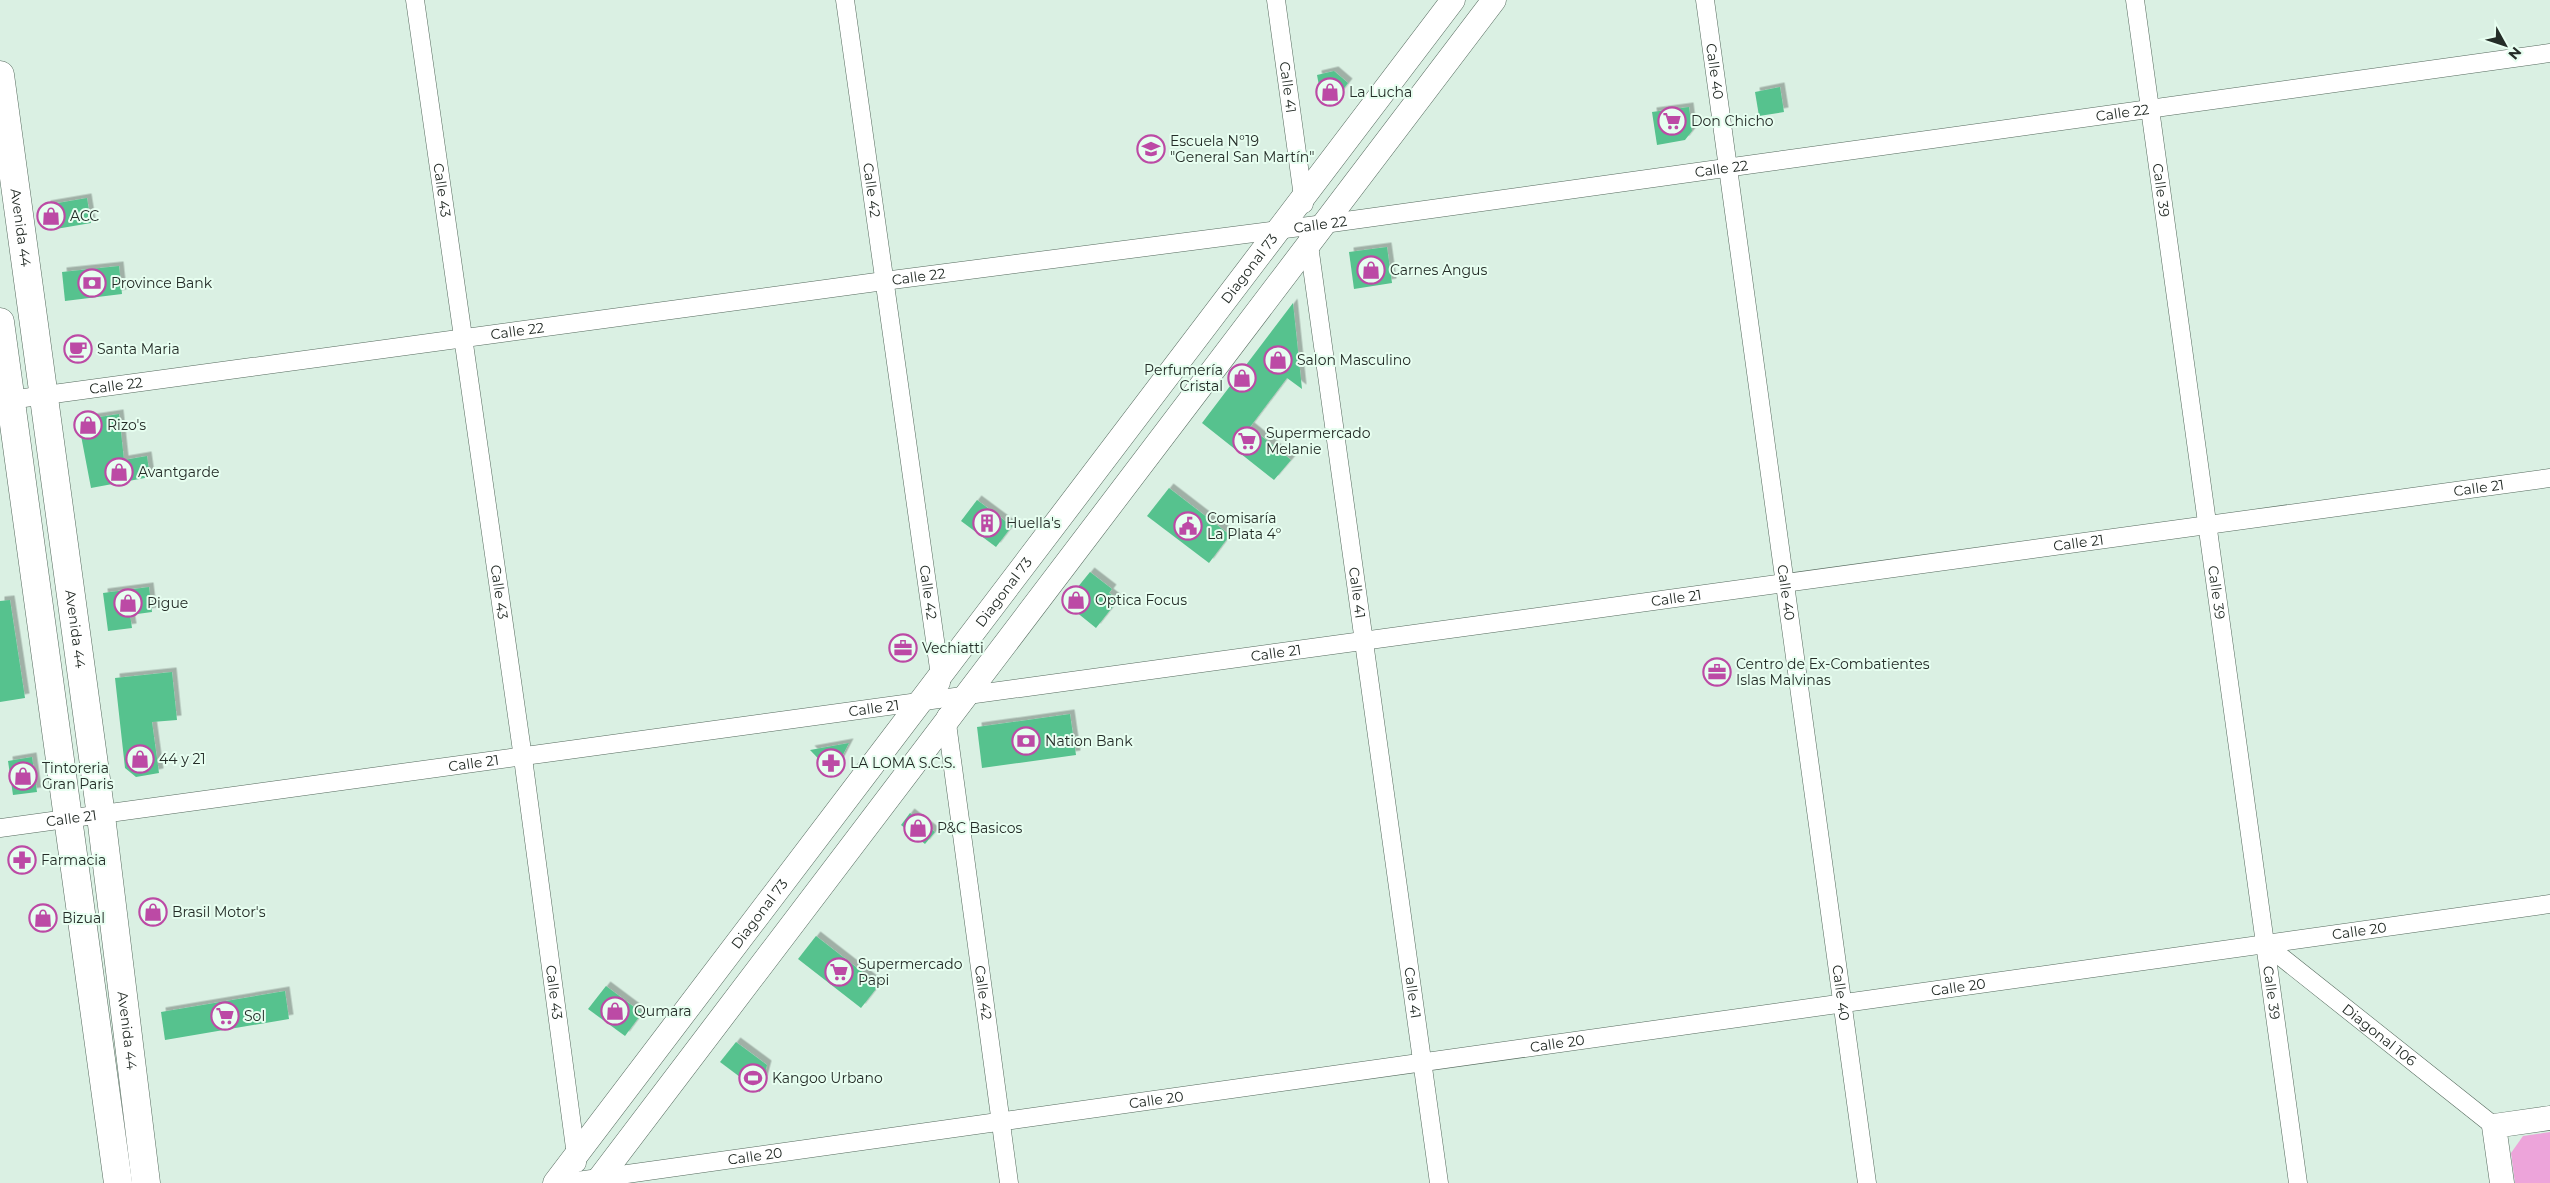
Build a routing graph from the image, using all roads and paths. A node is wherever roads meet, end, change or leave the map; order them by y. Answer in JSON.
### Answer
{"nodes":[{"id":1,"x":416,"y":0,"type":"edge"},
{"id":2,"x":845,"y":0,"type":"edge"},
{"id":3,"x":1276,"y":0,"type":"edge"},
{"id":4,"x":1453,"y":0,"type":"edge"},
{"id":5,"x":1494,"y":0,"type":"edge"},
{"id":6,"x":1705,"y":0,"type":"edge"},
{"id":7,"x":2135,"y":0,"type":"edge"},
{"id":8,"x":2550,"y":53,"type":"edge"},
{"id":9,"x":0,"y":75,"type":"edge"},
{"id":10,"x":2151,"y":108,"type":"junction"},
{"id":11,"x":1728,"y":167,"type":"junction"},
{"id":12,"x":1303,"y":197,"type":"junction"},
{"id":13,"x":1279,"y":228,"type":"junction"},
{"id":14,"x":1313,"y":231,"type":"junction"},
{"id":15,"x":884,"y":281,"type":"junction"},
{"id":16,"x":0,"y":322,"type":"edge"},
{"id":17,"x":462,"y":338,"type":"junction"},
{"id":18,"x":44,"y":394,"type":"junction"},
{"id":19,"x":5,"y":400,"type":"edge"},
{"id":20,"x":2550,"y":478,"type":"edge"},
{"id":21,"x":2208,"y":525,"type":"junction"},
{"id":22,"x":1785,"y":584,"type":"junction"},
{"id":23,"x":1364,"y":641,"type":"junction"},
{"id":24,"x":940,"y":676,"type":"junction"},
{"id":25,"x":919,"y":703,"type":"junction"},
{"id":26,"x":952,"y":706,"type":"junction"},
{"id":27,"x":523,"y":758,"type":"junction"},
{"id":28,"x":101,"y":816,"type":"junction"},
{"id":29,"x":68,"y":819,"type":"junction"},
{"id":30,"x":0,"y":828,"type":"edge"},
{"id":31,"x":2550,"y":904,"type":"edge"},
{"id":32,"x":2265,"y":944,"type":"junction"},
{"id":33,"x":1842,"y":1004,"type":"junction"},
{"id":34,"x":1423,"y":1063,"type":"junction"},
{"id":35,"x":2550,"y":1118,"type":"edge"},
{"id":36,"x":1001,"y":1123,"type":"junction"},
{"id":37,"x":2494,"y":1126,"type":"junction"},
{"id":38,"x":575,"y":1156,"type":"junction"},
{"id":39,"x":584,"y":1181,"type":"edge"},
{"id":40,"x":118,"y":1183,"type":"edge"},
{"id":41,"x":146,"y":1183,"type":"edge"},
{"id":42,"x":555,"y":1183,"type":"edge"},
{"id":43,"x":1009,"y":1183,"type":"edge"},
{"id":44,"x":1440,"y":1183,"type":"edge"},
{"id":45,"x":1867,"y":1183,"type":"edge"},
{"id":46,"x":2298,"y":1183,"type":"edge"},
{"id":47,"x":2502,"y":1183,"type":"edge"}],
"edges":[{"from":1,"to":17,"type":"street","name":"Calle 43"},
{"from":2,"to":15,"type":"street","name":"Calle 42"},
{"from":3,"to":12,"type":"street","name":"Calle 41"},
{"from":4,"to":12,"type":"main road","name":"Diagonal 73"},
{"from":5,"to":14,"type":"main road"},
{"from":6,"to":11,"type":"street","name":"Calle 40"},
{"from":7,"to":10,"type":"street","name":"Calle 39"},
{"from":8,"to":10,"type":"street","name":"Calle 22"},
{"from":9,"to":18,"type":"main road","name":"Avenida 44"},
{"from":10,"to":11,"type":"street","name":"Calle 22"},
{"from":10,"to":21,"type":"street","name":"Calle 39"},
{"from":11,"to":14,"type":"street","name":"Calle 22"},
{"from":11,"to":22,"type":"street","name":"Calle 40"},
{"from":12,"to":13,"type":"main road","name":"Diagonal 73"},
{"from":12,"to":14,"type":"street","name":"Calle 41"},
{"from":13,"to":14,"type":"street","name":"Calle 22"},
{"from":13,"to":15,"type":"street","name":"Calle 22"},
{"from":13,"to":24,"type":"main road","name":"Diagonal 73"},
{"from":14,"to":23,"type":"street","name":"Calle 41"},
{"from":14,"to":26,"type":"main road"},
{"from":15,"to":17,"type":"street","name":"Calle 22"},
{"from":15,"to":24,"type":"street","name":"Calle 42"},
{"from":16,"to":19,"type":"main road"},
{"from":17,"to":18,"type":"street","name":"Calle 22"},
{"from":17,"to":27,"type":"street","name":"Calle 43"},
{"from":18,"to":19,"type":"street","name":"Calle 22"},
{"from":18,"to":28,"type":"main road","name":"Avenida 44"},
{"from":19,"to":29,"type":"main road"},
{"from":20,"to":21,"type":"street","name":"Calle 21"},
{"from":21,"to":22,"type":"street","name":"Calle 21"},
{"from":21,"to":32,"type":"street","name":"Calle 39"},
{"from":22,"to":23,"type":"street","name":"Calle 21"},
{"from":22,"to":33,"type":"street","name":"Calle 40"},
{"from":23,"to":26,"type":"street","name":"Calle 21"},
{"from":23,"to":34,"type":"street","name":"Calle 41"},
{"from":24,"to":25,"type":"main road","name":"Diagonal 73"},
{"from":24,"to":26,"type":"street","name":"Calle 42"},
{"from":25,"to":26,"type":"street","name":"Calle 21"},
{"from":25,"to":27,"type":"street","name":"Calle 21"},
{"from":25,"to":38,"type":"main road","name":"Diagonal 73"},
{"from":26,"to":36,"type":"street","name":"Calle 42"},
{"from":26,"to":39,"type":"main road"},
{"from":27,"to":28,"type":"street","name":"Calle 21"},
{"from":27,"to":38,"type":"street","name":"Calle 43"},
{"from":28,"to":29,"type":"street","name":"Calle 21"},
{"from":28,"to":41,"type":"main road","name":"Avenida 44"},
{"from":29,"to":30,"type":"street","name":"Calle 21"},
{"from":29,"to":40,"type":"main road"},
{"from":31,"to":32,"type":"street","name":"Calle 20"},
{"from":32,"to":33,"type":"street","name":"Calle 20"},
{"from":32,"to":37,"type":"street","name":"Diagonal 106"},
{"from":32,"to":46,"type":"street","name":"Calle 39"},
{"from":33,"to":34,"type":"street","name":"Calle 20"},
{"from":33,"to":45,"type":"street","name":"Calle 40"},
{"from":34,"to":36,"type":"street","name":"Calle 20"},
{"from":34,"to":44,"type":"street","name":"Calle 41"},
{"from":35,"to":37,"type":"main road"},
{"from":36,"to":39,"type":"street","name":"Calle 20"},
{"from":36,"to":43,"type":"street","name":"Calle 42"},
{"from":37,"to":47,"type":"main road"},
{"from":38,"to":39,"type":"street","name":"Calle 43"},
{"from":38,"to":42,"type":"main road","name":"Diagonal 73"}]}
